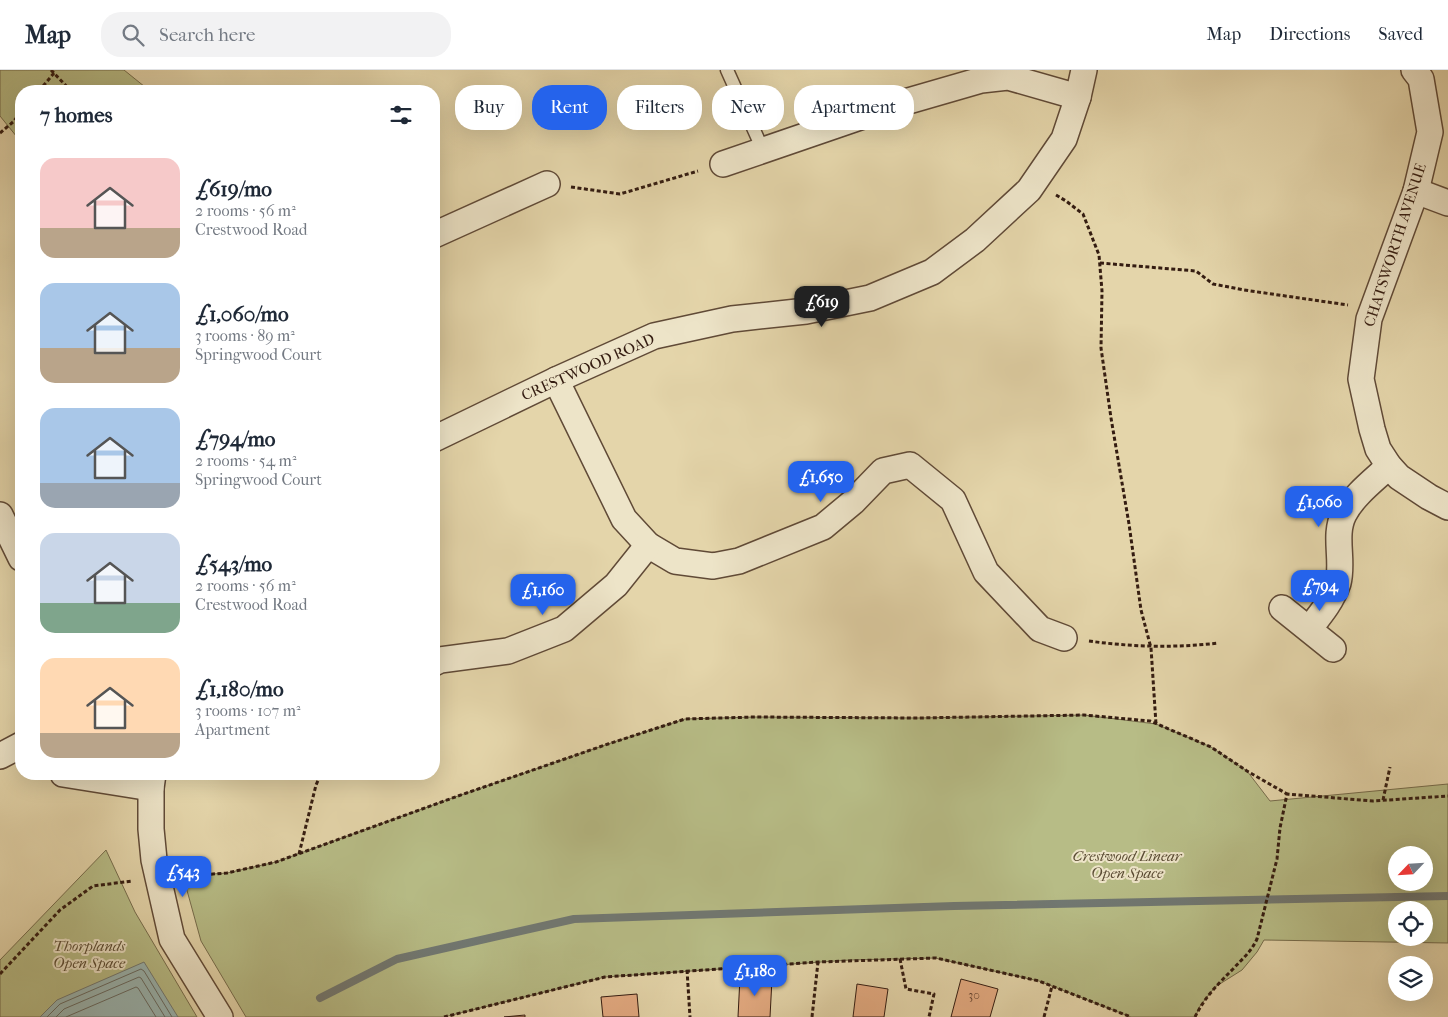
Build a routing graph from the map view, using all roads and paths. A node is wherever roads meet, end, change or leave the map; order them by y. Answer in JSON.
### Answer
{"nodes":[{"id":1,"x":727,"y":70,"type":"edge"},
{"id":2,"x":1084,"y":70,"type":"edge"},
{"id":3,"x":1414,"y":70,"type":"edge"},
{"id":4,"x":53,"y":72,"type":"edge"},
{"id":5,"x":43,"y":85,"type":"edge"},
{"id":6,"x":65,"y":85,"type":"edge"},
{"id":7,"x":1078,"y":97,"type":"junction"},
{"id":8,"x":15,"y":120,"type":"edge"},
{"id":9,"x":0,"y":133,"type":"edge"},
{"id":10,"x":762,"y":150,"type":"junction"},
{"id":11,"x":723,"y":164,"type":"joint"},
{"id":12,"x":1034,"y":183,"type":"junction"},
{"id":13,"x":547,"y":184,"type":"joint"},
{"id":14,"x":1416,"y":191,"type":"junction"},
{"id":15,"x":1448,"y":203,"type":"edge"},
{"id":16,"x":440,"y":232,"type":"edge"},
{"id":17,"x":1100,"y":263,"type":"junction"},
{"id":18,"x":1373,"y":308,"type":"junction"},
{"id":19,"x":556,"y":380,"type":"junction"},
{"id":20,"x":440,"y":436,"type":"edge"},
{"id":21,"x":1389,"y":466,"type":"junction"},
{"id":22,"x":1448,"y":506,"type":"edge"},
{"id":23,"x":0,"y":515,"type":"edge"},
{"id":24,"x":648,"y":545,"type":"junction"},
{"id":25,"x":15,"y":546,"type":"edge"},
{"id":26,"x":1282,"y":608,"type":"dead end"},
{"id":27,"x":1309,"y":630,"type":"junction"},
{"id":28,"x":1064,"y":638,"type":"joint"},
{"id":29,"x":1218,"y":643,"type":"dead end"},
{"id":30,"x":1150,"y":645,"type":"junction"},
{"id":31,"x":1333,"y":649,"type":"dead end"},
{"id":32,"x":440,"y":660,"type":"edge"},
{"id":33,"x":1156,"y":724,"type":"junction"},
{"id":34,"x":15,"y":747,"type":"edge"},
{"id":35,"x":0,"y":756,"type":"edge"},
{"id":36,"x":0,"y":763,"type":"edge"},
{"id":37,"x":15,"y":766,"type":"edge"},
{"id":38,"x":1390,"y":767,"type":"dead end"},
{"id":39,"x":139,"y":780,"type":"edge"},
{"id":40,"x":318,"y":780,"type":"edge"},
{"id":41,"x":152,"y":781,"type":"edge"},
{"id":42,"x":1287,"y":794,"type":"junction"},
{"id":43,"x":1448,"y":796,"type":"edge"},
{"id":44,"x":1383,"y":800,"type":"junction"},
{"id":45,"x":299,"y":854,"type":"junction"},
{"id":46,"x":158,"y":878,"type":"junction"},
{"id":47,"x":900,"y":959,"type":"junction"},
{"id":48,"x":818,"y":962,"type":"junction"},
{"id":49,"x":687,"y":970,"type":"junction"},
{"id":50,"x":0,"y":974,"type":"edge"},
{"id":51,"x":1052,"y":986,"type":"junction"},
{"id":52,"x":220,"y":1017,"type":"edge"},
{"id":53,"x":444,"y":1017,"type":"edge"},
{"id":54,"x":690,"y":1017,"type":"edge"},
{"id":55,"x":812,"y":1017,"type":"edge"},
{"id":56,"x":929,"y":1017,"type":"edge"},
{"id":57,"x":1044,"y":1017,"type":"edge"},
{"id":58,"x":1131,"y":1017,"type":"edge"},
{"id":59,"x":1195,"y":1017,"type":"edge"}],
"edges":[{"from":1,"to":10,"type":"lane"},
{"from":2,"to":7,"type":"street","name":"CRESTWOOD ROAD"},
{"from":3,"to":14,"type":"street","name":"CHATSWORTH AVENUE"},
{"from":4,"to":5,"type":"path"},
{"from":4,"to":6,"type":"path"},
{"from":7,"to":10,"type":"street"},
{"from":7,"to":12,"type":"street","name":"CRESTWOOD ROAD"},
{"from":8,"to":9,"type":"path"},
{"from":10,"to":11,"type":"street"},
{"from":11,"to":13,"type":"path"},
{"from":12,"to":17,"type":"path"},
{"from":12,"to":19,"type":"street","name":"CRESTWOOD ROAD"},
{"from":13,"to":16,"type":"street"},
{"from":14,"to":15,"type":"street"},
{"from":14,"to":18,"type":"street","name":"CHATSWORTH AVENUE"},
{"from":17,"to":18,"type":"path"},
{"from":17,"to":30,"type":"path"},
{"from":18,"to":21,"type":"street","name":"CHATSWORTH AVENUE"},
{"from":19,"to":20,"type":"street","name":"CRESTWOOD ROAD"},
{"from":19,"to":24,"type":"street"},
{"from":21,"to":22,"type":"street","name":"CHATSWORTH AVENUE"},
{"from":21,"to":27,"type":"street"},
{"from":23,"to":25,"type":"street"},
{"from":24,"to":28,"type":"street"},
{"from":24,"to":32,"type":"street"},
{"from":26,"to":27,"type":"street"},
{"from":27,"to":31,"type":"street"},
{"from":28,"to":30,"type":"path"},
{"from":29,"to":30,"type":"path"},
{"from":30,"to":33,"type":"path"},
{"from":33,"to":42,"type":"path"},
{"from":33,"to":45,"type":"path"},
{"from":34,"to":35,"type":"street"},
{"from":36,"to":37,"type":"street"},
{"from":38,"to":44,"type":"path"},
{"from":39,"to":41,"type":"street"},
{"from":40,"to":45,"type":"path"},
{"from":41,"to":46,"type":"street"},
{"from":42,"to":44,"type":"path"},
{"from":42,"to":59,"type":"path"},
{"from":43,"to":44,"type":"path"},
{"from":45,"to":46,"type":"path"},
{"from":46,"to":50,"type":"path"},
{"from":46,"to":52,"type":"street"},
{"from":47,"to":48,"type":"path"},
{"from":47,"to":51,"type":"path"},
{"from":47,"to":56,"type":"path"},
{"from":48,"to":49,"type":"path"},
{"from":48,"to":55,"type":"path"},
{"from":49,"to":53,"type":"path"},
{"from":49,"to":54,"type":"path"},
{"from":51,"to":57,"type":"path"},
{"from":51,"to":58,"type":"path"}]}
